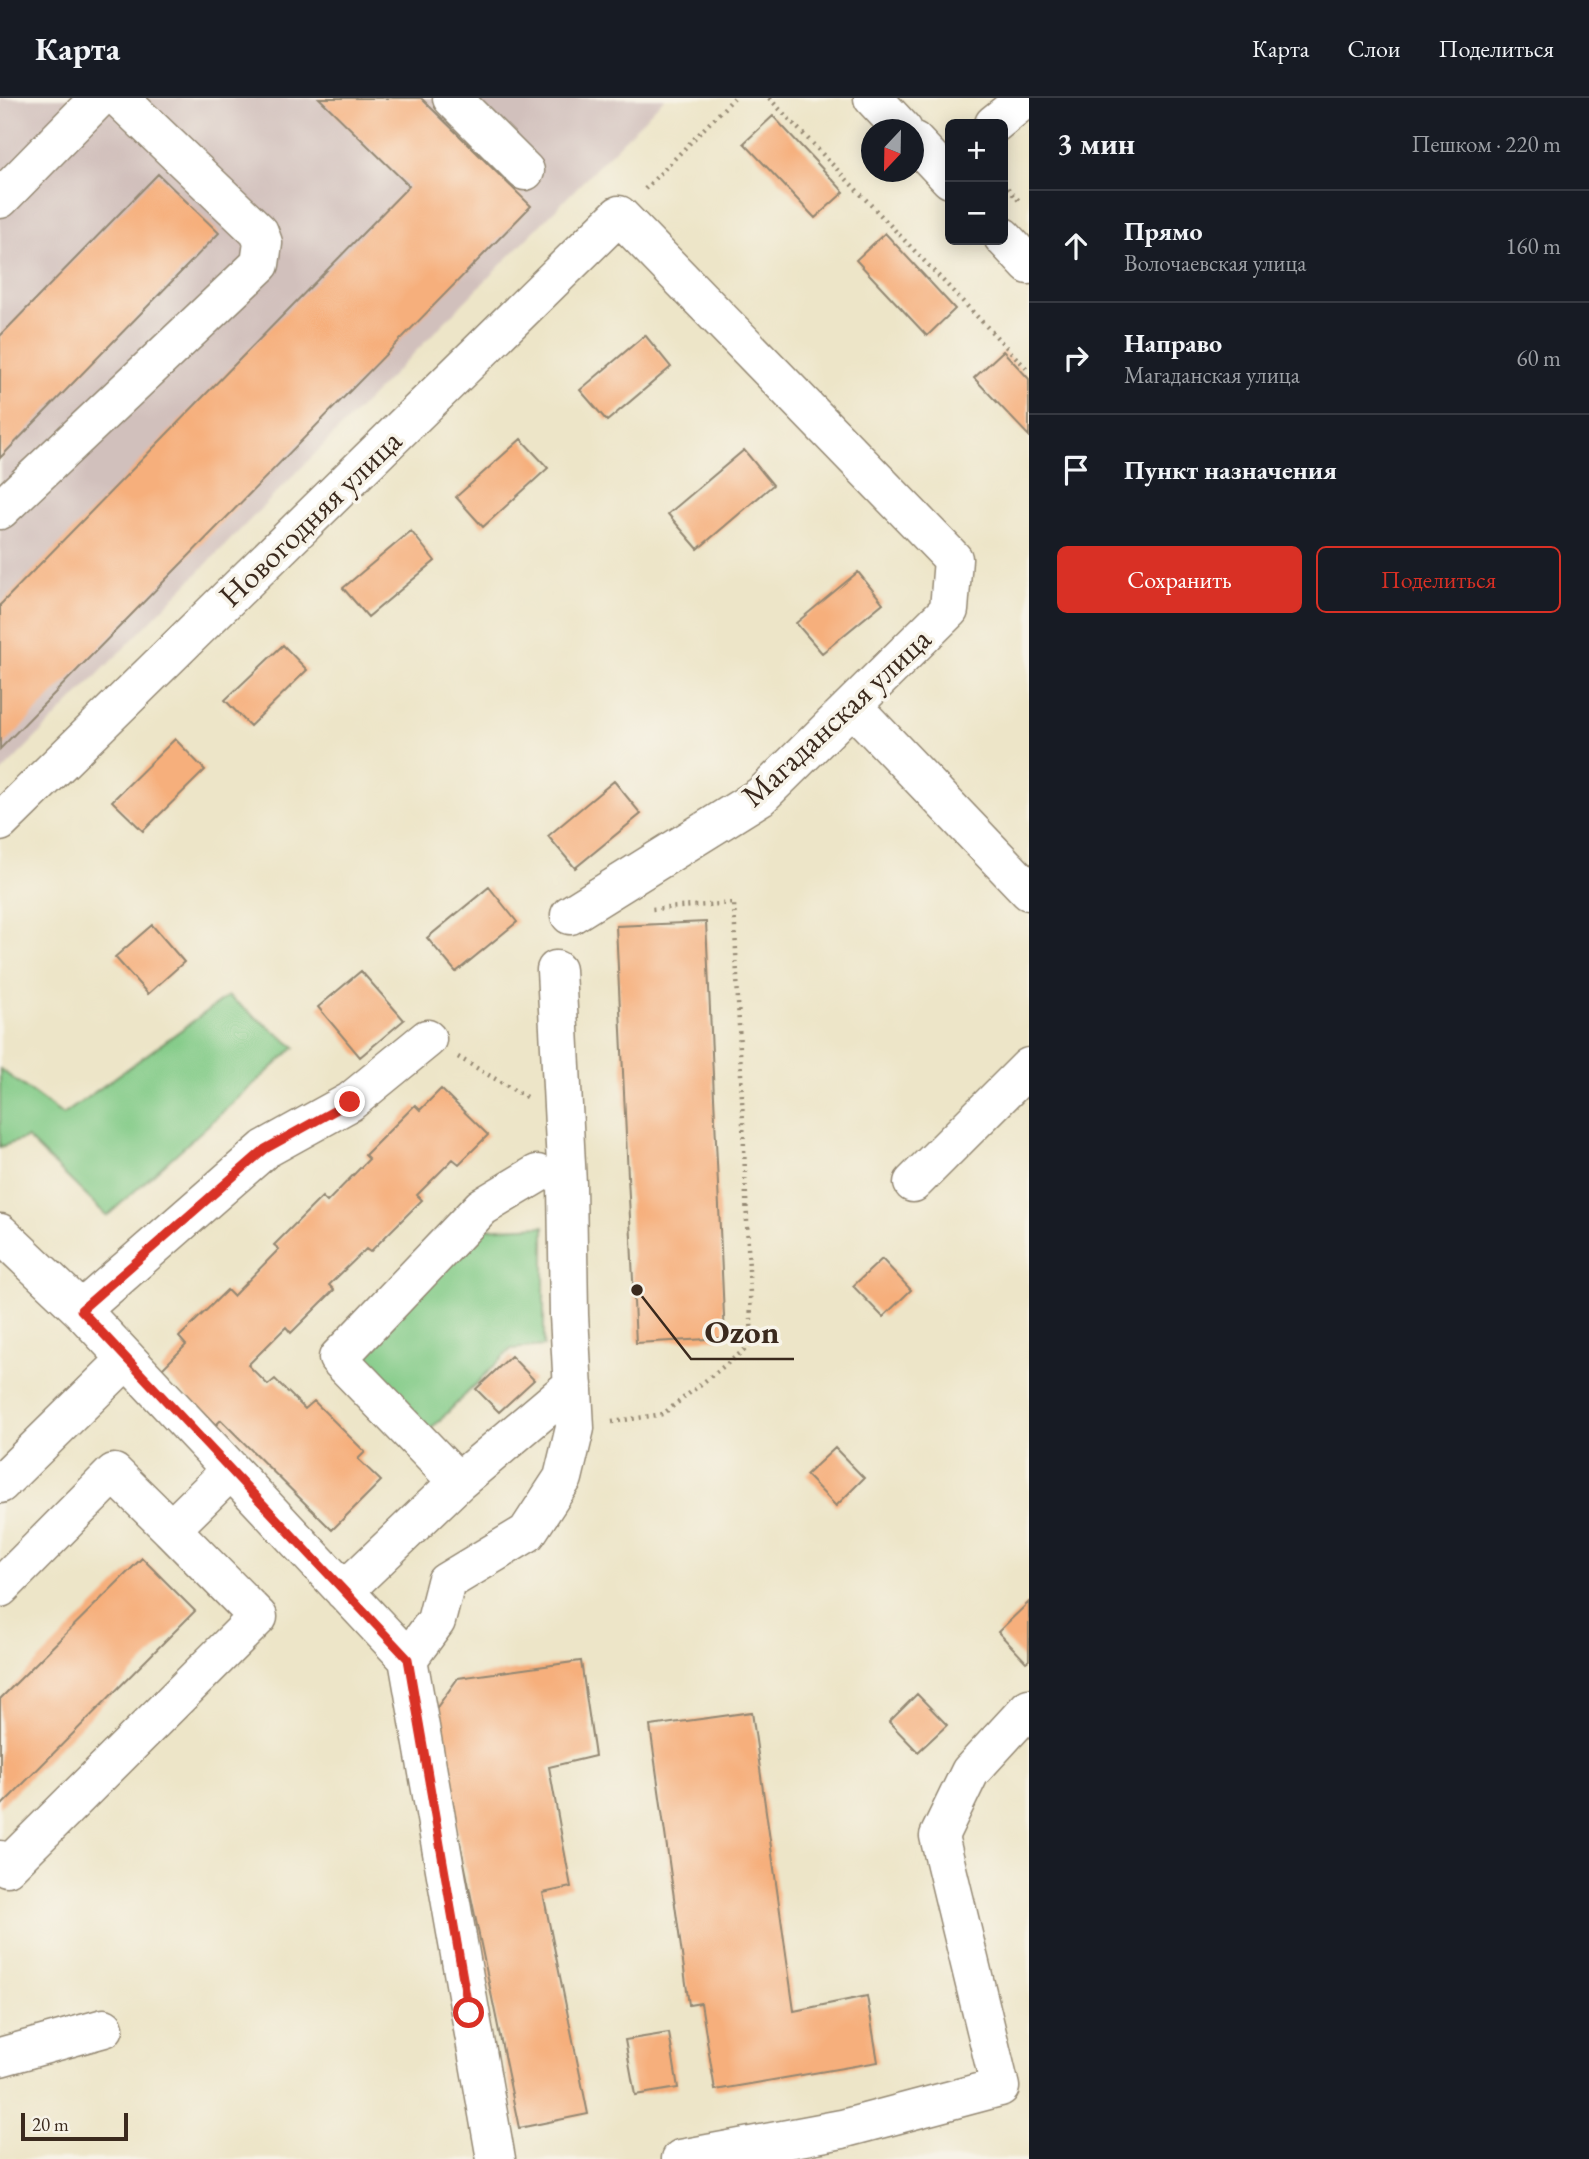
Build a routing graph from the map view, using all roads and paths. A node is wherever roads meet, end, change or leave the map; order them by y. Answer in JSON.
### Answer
{"nodes":[{"id":1,"x":99,"y":98,"type":"edge"},
{"id":2,"x":119,"y":98,"type":"edge"},
{"id":3,"x":452,"y":98,"type":"edge"},
{"id":4,"x":734,"y":98,"type":"edge"},
{"id":5,"x":769,"y":98,"type":"edge"},
{"id":6,"x":873,"y":98,"type":"edge"},
{"id":7,"x":1026,"y":98,"type":"edge"},
{"id":8,"x":893,"y":119,"type":"edge"},
{"id":9,"x":1000,"y":119,"type":"edge"},
{"id":10,"x":924,"y":150,"type":"edge"},
{"id":11,"x":945,"y":168,"type":"edge"},
{"id":12,"x":525,"y":171,"type":"dead end"},
{"id":13,"x":1008,"y":188,"type":"edge"},
{"id":14,"x":0,"y":199,"type":"edge"},
{"id":15,"x":1029,"y":211,"type":"edge"},
{"id":16,"x":619,"y":215,"type":"junction"},
{"id":17,"x":1008,"y":242,"type":"edge"},
{"id":18,"x":1029,"y":265,"type":"edge"},
{"id":19,"x":1029,"y":371,"type":"edge"},
{"id":20,"x":0,"y":510,"type":"edge"},
{"id":21,"x":852,"y":706,"type":"junction"},
{"id":22,"x":0,"y":822,"type":"edge"},
{"id":23,"x":1029,"y":891,"type":"edge"},
{"id":24,"x":638,"y":910,"type":"dead end"},
{"id":25,"x":570,"y":915,"type":"dead end"},
{"id":26,"x":556,"y":970,"type":"dead end"},
{"id":27,"x":427,"y":1040,"type":"joint"},
{"id":28,"x":1029,"y":1068,"type":"edge"},
{"id":29,"x":534,"y":1101,"type":"dead end"},
{"id":30,"x":537,"y":1174,"type":"dead end"},
{"id":31,"x":913,"y":1183,"type":"dead end"},
{"id":32,"x":0,"y":1233,"type":"edge"},
{"id":33,"x":81,"y":1310,"type":"junction"},
{"id":34,"x":126,"y":1360,"type":"junction"},
{"id":35,"x":573,"y":1385,"type":"junction"},
{"id":36,"x":575,"y":1428,"type":"junction"},
{"id":37,"x":230,"y":1471,"type":"junction"},
{"id":38,"x":458,"y":1482,"type":"junction"},
{"id":39,"x":0,"y":1484,"type":"edge"},
{"id":40,"x":171,"y":1529,"type":"junction"},
{"id":41,"x":0,"y":1588,"type":"edge"},
{"id":42,"x":344,"y":1591,"type":"junction"},
{"id":43,"x":408,"y":1659,"type":"junction"},
{"id":44,"x":1029,"y":1708,"type":"edge"},
{"id":45,"x":0,"y":1860,"type":"edge"},
{"id":46,"x":104,"y":2028,"type":"dead end"},
{"id":47,"x":0,"y":2057,"type":"edge"},
{"id":48,"x":1015,"y":2093,"type":"edge"},
{"id":49,"x":845,"y":2144,"type":"edge"},
{"id":50,"x":496,"y":2159,"type":"edge"},
{"id":51,"x":681,"y":2159,"type":"edge"}],
"edges":[{"from":1,"to":14,"type":"street"},
{"from":2,"to":20,"type":"street"},
{"from":3,"to":12,"type":"street"},
{"from":4,"to":16,"type":"path"},
{"from":5,"to":19,"type":"path"},
{"from":6,"to":8,"type":"street"},
{"from":7,"to":9,"type":"street"},
{"from":10,"to":11,"type":"street"},
{"from":13,"to":15,"type":"path"},
{"from":16,"to":21,"type":"street","name":"Магаданская улица"},
{"from":16,"to":22,"type":"street","name":"Новогодняя улица"},
{"from":17,"to":18,"type":"street"},
{"from":21,"to":23,"type":"street"},
{"from":21,"to":25,"type":"street","name":"Магаданская улица"},
{"from":24,"to":36,"type":"path"},
{"from":26,"to":35,"type":"street"},
{"from":27,"to":29,"type":"path"},
{"from":27,"to":33,"type":"street"},
{"from":28,"to":31,"type":"street"},
{"from":30,"to":38,"type":"street"},
{"from":32,"to":33,"type":"street"},
{"from":33,"to":34,"type":"street"},
{"from":34,"to":37,"type":"street"},
{"from":34,"to":39,"type":"street"},
{"from":35,"to":36,"type":"street"},
{"from":35,"to":38,"type":"street"},
{"from":36,"to":43,"type":"street"},
{"from":37,"to":40,"type":"street"},
{"from":37,"to":42,"type":"street"},
{"from":38,"to":42,"type":"street"},
{"from":40,"to":41,"type":"street"},
{"from":40,"to":45,"type":"street"},
{"from":42,"to":43,"type":"street"},
{"from":43,"to":50,"type":"street"},
{"from":44,"to":48,"type":"street"},
{"from":46,"to":47,"type":"street"},
{"from":48,"to":49,"type":"street"},
{"from":49,"to":51,"type":"street"}]}
